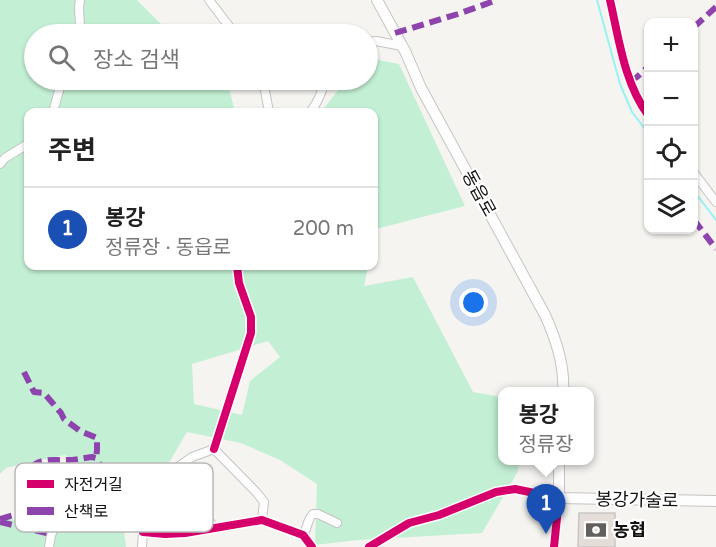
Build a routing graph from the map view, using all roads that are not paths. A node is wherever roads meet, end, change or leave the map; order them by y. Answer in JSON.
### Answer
{"nodes":[{"id":1,"x":80,"y":0,"type":"edge"},
{"id":2,"x":209,"y":0,"type":"edge"},
{"id":3,"x":376,"y":0,"type":"edge"},
{"id":4,"x":610,"y":0,"type":"edge"},
{"id":5,"x":80,"y":24,"type":"edge"},
{"id":6,"x":228,"y":24,"type":"edge"},
{"id":7,"x":378,"y":41,"type":"edge"},
{"id":8,"x":402,"y":46,"type":"junction"},
{"id":9,"x":59,"y":90,"type":"edge"},
{"id":10,"x":265,"y":90,"type":"edge"},
{"id":11,"x":323,"y":90,"type":"edge"},
{"id":12,"x":54,"y":108,"type":"edge"},
{"id":13,"x":268,"y":108,"type":"edge"},
{"id":14,"x":313,"y":108,"type":"edge"},
{"id":15,"x":644,"y":110,"type":"edge"},
{"id":16,"x":24,"y":146,"type":"edge"},
{"id":17,"x":0,"y":164,"type":"edge"},
{"id":18,"x":698,"y":179,"type":"edge"},
{"id":19,"x":716,"y":202,"type":"edge"},
{"id":20,"x":237,"y":270,"type":"edge"},
{"id":21,"x":563,"y":387,"type":"edge"},
{"id":22,"x":214,"y":449,"type":"junction"},
{"id":23,"x":184,"y":463,"type":"edge"},
{"id":24,"x":560,"y":465,"type":"edge"},
{"id":25,"x":559,"y":498,"type":"junction"},
{"id":26,"x":716,"y":501,"type":"edge"},
{"id":27,"x":262,"y":520,"type":"junction"},
{"id":28,"x":337,"y":523,"type":"dead end"},
{"id":29,"x":213,"y":528,"type":"edge"},
{"id":30,"x":52,"y":532,"type":"edge"},
{"id":31,"x":143,"y":532,"type":"joint"},
{"id":32,"x":181,"y":532,"type":"edge"},
{"id":33,"x":303,"y":535,"type":"junction"},
{"id":34,"x":49,"y":547,"type":"edge"},
{"id":35,"x":142,"y":547,"type":"edge"},
{"id":36,"x":312,"y":547,"type":"edge"},
{"id":37,"x":369,"y":547,"type":"edge"},
{"id":38,"x":554,"y":547,"type":"edge"}],
"edges":[{"from":1,"to":5,"type":"street"},
{"from":2,"to":6,"type":"street"},
{"from":3,"to":8,"type":"main road","name":"동읍로"},
{"from":4,"to":15,"type":"street"},
{"from":7,"to":8,"type":"street"},
{"from":8,"to":21,"type":"main road","name":"동읍로"},
{"from":9,"to":12,"type":"street"},
{"from":10,"to":13,"type":"street"},
{"from":11,"to":14,"type":"street"},
{"from":16,"to":17,"type":"street"},
{"from":18,"to":19,"type":"street"},
{"from":20,"to":22,"type":"street"},
{"from":22,"to":23,"type":"street"},
{"from":22,"to":27,"type":"street"},
{"from":24,"to":25,"type":"main road"},
{"from":25,"to":26,"type":"main road","name":"봉강가술로"},
{"from":25,"to":37,"type":"street"},
{"from":25,"to":38,"type":"street"},
{"from":27,"to":29,"type":"street"},
{"from":27,"to":33,"type":"street"},
{"from":28,"to":33,"type":"street"},
{"from":30,"to":34,"type":"street"},
{"from":31,"to":32,"type":"street"},
{"from":31,"to":35,"type":"street"},
{"from":33,"to":36,"type":"street"}]}
